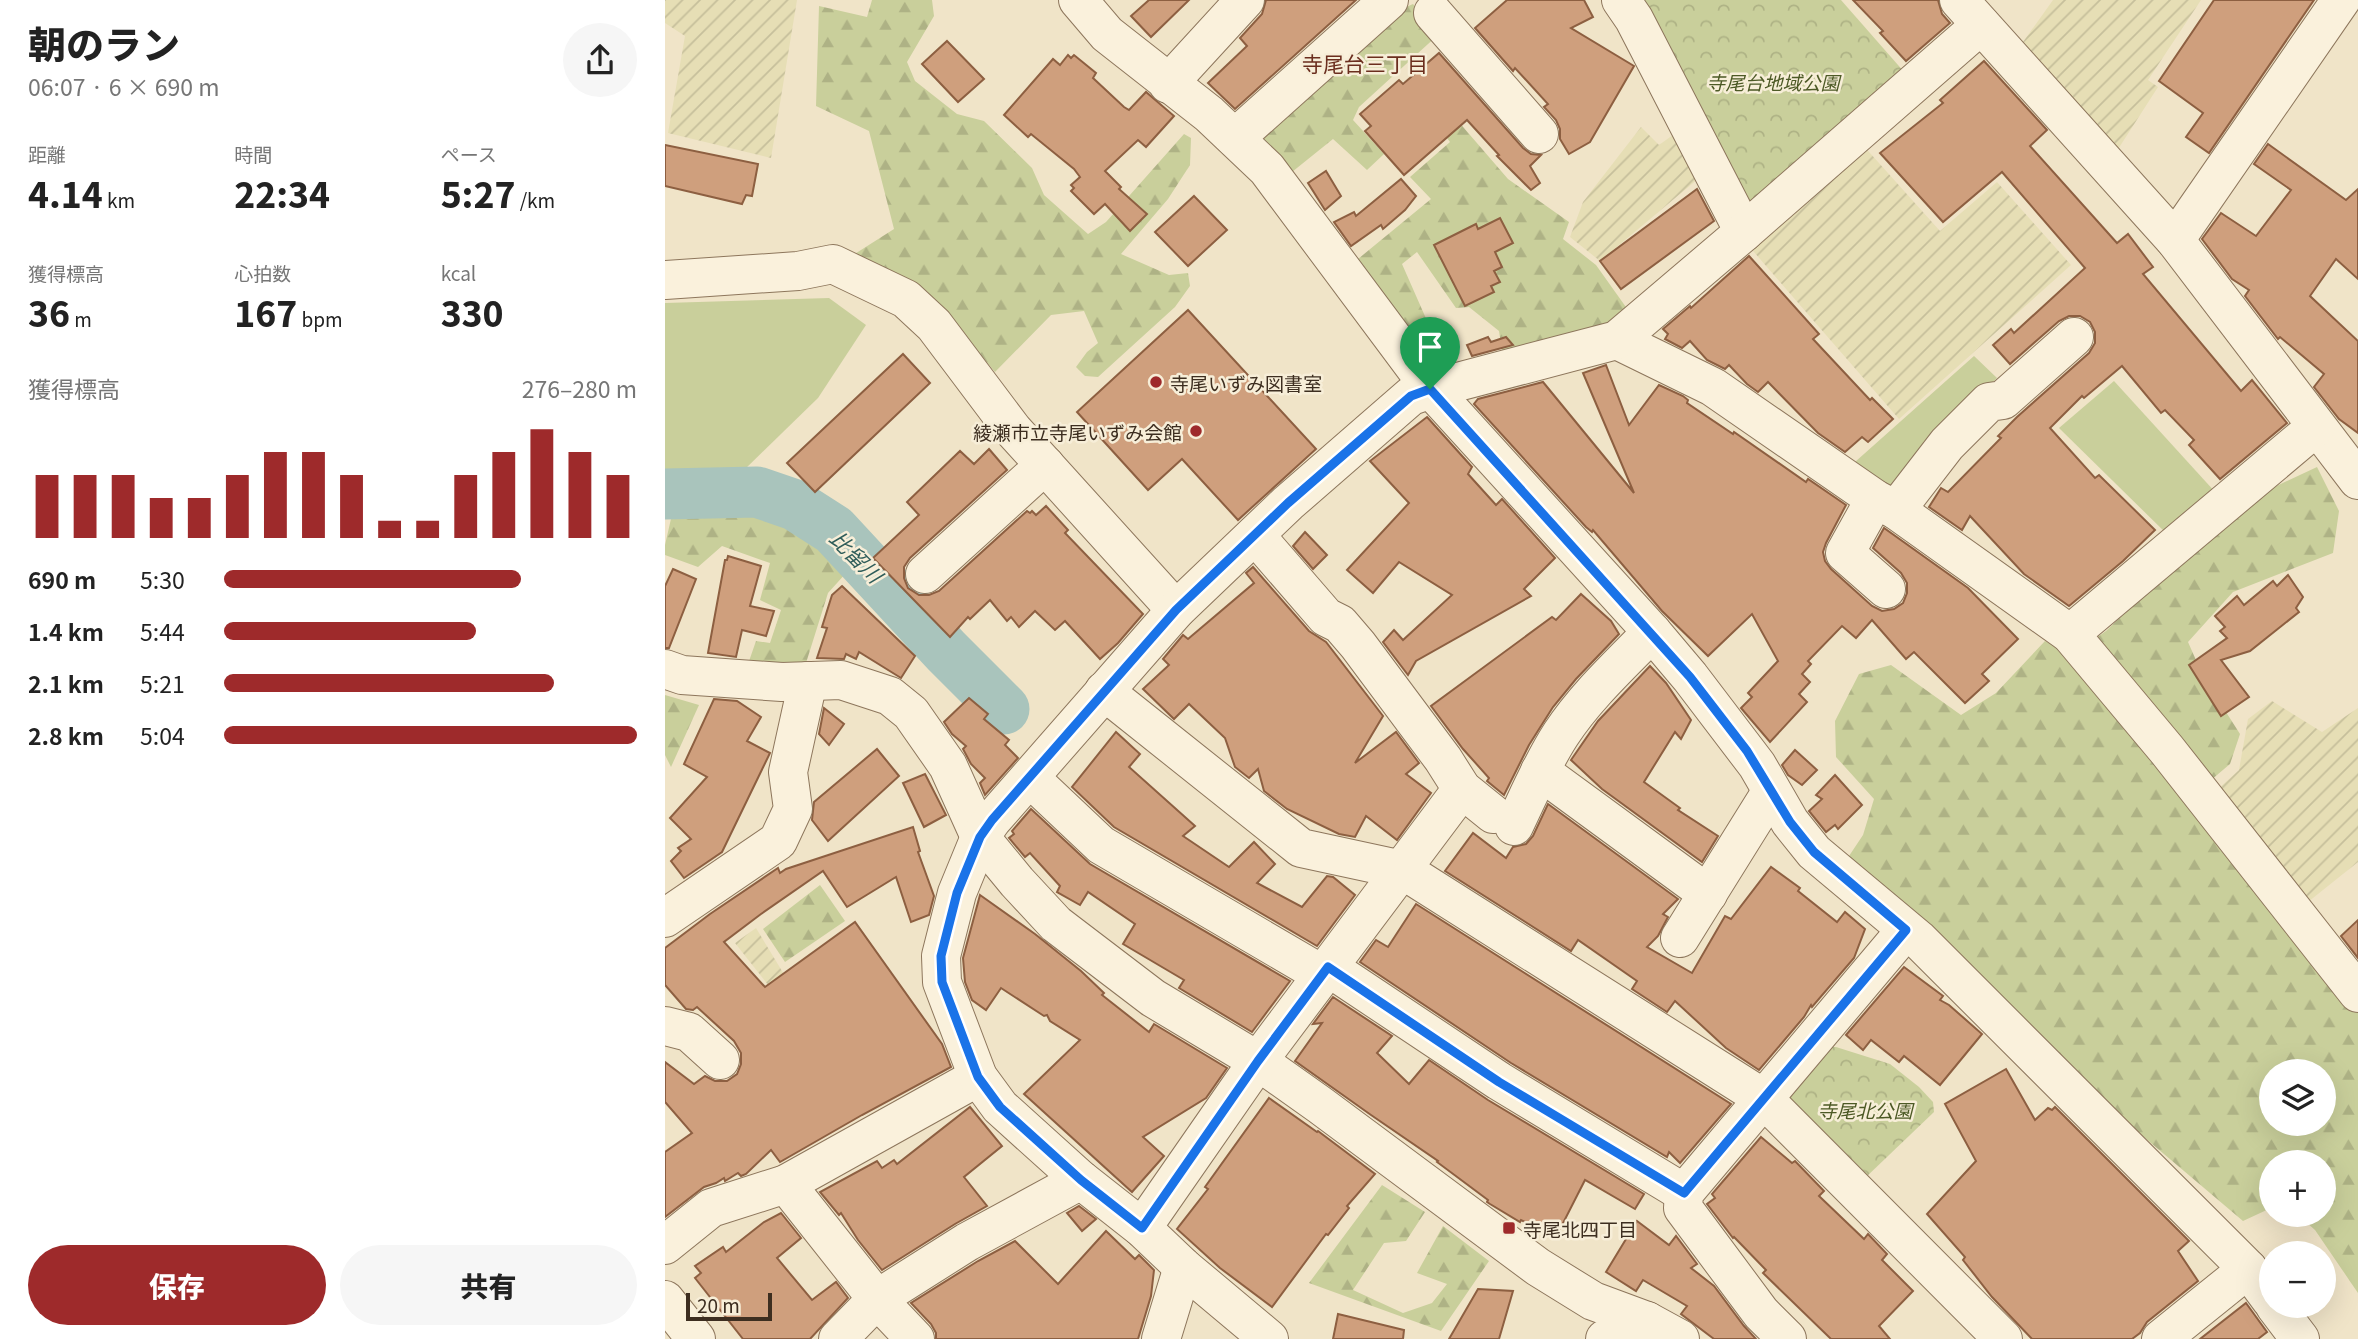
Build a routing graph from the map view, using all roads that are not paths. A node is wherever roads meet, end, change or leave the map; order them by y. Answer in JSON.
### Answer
{"nodes":[{"id":1,"x":1078,"y":0,"type":"edge"},
{"id":2,"x":1245,"y":0,"type":"edge"},
{"id":3,"x":1389,"y":0,"type":"edge"},
{"id":4,"x":1621,"y":0,"type":"edge"},
{"id":5,"x":2341,"y":0,"type":"edge"},
{"id":6,"x":1436,"y":4,"type":"edge"},
{"id":7,"x":1970,"y":12,"type":"edge"},
{"id":8,"x":1168,"y":84,"type":"junction"},
{"id":9,"x":1539,"y":134,"type":"dead end"},
{"id":10,"x":1235,"y":138,"type":"junction"},
{"id":11,"x":1744,"y":232,"type":"junction"},
{"id":12,"x":2175,"y":240,"type":"junction"},
{"id":13,"x":665,"y":280,"type":"edge"},
{"id":14,"x":2074,"y":337,"type":"dead end"},
{"id":15,"x":1617,"y":340,"type":"junction"},
{"id":16,"x":1430,"y":389,"type":"junction"},
{"id":17,"x":2316,"y":427,"type":"junction"},
{"id":18,"x":1045,"y":466,"type":"junction"},
{"id":19,"x":2358,"y":480,"type":"edge"},
{"id":20,"x":1886,"y":504,"type":"junction"},
{"id":21,"x":1255,"y":535,"type":"junction"},
{"id":22,"x":925,"y":574,"type":"dead end"},
{"id":23,"x":1886,"y":589,"type":"dead end"},
{"id":24,"x":1176,"y":610,"type":"junction"},
{"id":25,"x":1652,"y":632,"type":"junction"},
{"id":26,"x":2070,"y":635,"type":"junction"},
{"id":27,"x":665,"y":670,"type":"edge"},
{"id":28,"x":808,"y":681,"type":"junction"},
{"id":29,"x":1104,"y":691,"type":"junction"},
{"id":30,"x":1540,"y":771,"type":"junction"},
{"id":31,"x":1030,"y":778,"type":"junction"},
{"id":32,"x":1462,"y":789,"type":"junction"},
{"id":33,"x":1771,"y":792,"type":"junction"},
{"id":34,"x":980,"y":837,"type":"junction"},
{"id":35,"x":1403,"y":870,"type":"junction"},
{"id":36,"x":1708,"y":894,"type":"junction"},
{"id":37,"x":665,"y":918,"type":"edge"},
{"id":38,"x":1906,"y":930,"type":"junction"},
{"id":39,"x":1680,"y":938,"type":"dead end"},
{"id":40,"x":1326,"y":971,"type":"junction"},
{"id":41,"x":2358,"y":993,"type":"edge"},
{"id":42,"x":665,"y":1026,"type":"edge"},
{"id":43,"x":720,"y":1060,"type":"dead end"},
{"id":44,"x":1258,"y":1061,"type":"junction"},
{"id":45,"x":978,"y":1077,"type":"junction"},
{"id":46,"x":1763,"y":1098,"type":"junction"},
{"id":47,"x":1081,"y":1180,"type":"junction"},
{"id":48,"x":786,"y":1184,"type":"junction"},
{"id":49,"x":1684,"y":1193,"type":"junction"},
{"id":50,"x":1142,"y":1228,"type":"junction"},
{"id":51,"x":665,"y":1245,"type":"edge"},
{"id":52,"x":1183,"y":1267,"type":"junction"},
{"id":53,"x":2248,"y":1269,"type":"junction"},
{"id":54,"x":2259,"y":1284,"type":"edge"},
{"id":55,"x":877,"y":1299,"type":"junction"},
{"id":56,"x":665,"y":1300,"type":"edge"},
{"id":57,"x":2284,"y":1318,"type":"edge"},
{"id":58,"x":1664,"y":1330,"type":"edge"},
{"id":59,"x":696,"y":1339,"type":"edge"},
{"id":60,"x":838,"y":1339,"type":"edge"},
{"id":61,"x":915,"y":1339,"type":"edge"},
{"id":62,"x":1161,"y":1339,"type":"edge"},
{"id":63,"x":1269,"y":1339,"type":"edge"},
{"id":64,"x":1605,"y":1339,"type":"edge"},
{"id":65,"x":1787,"y":1339,"type":"edge"},
{"id":66,"x":2003,"y":1339,"type":"edge"},
{"id":67,"x":2161,"y":1339,"type":"edge"},
{"id":68,"x":2299,"y":1339,"type":"edge"}],
"edges":[{"from":1,"to":8,"type":"street"},
{"from":2,"to":8,"type":"street"},
{"from":3,"to":10,"type":"street"},
{"from":4,"to":11,"type":"street"},
{"from":5,"to":12,"type":"street"},
{"from":6,"to":9,"type":"street"},
{"from":7,"to":11,"type":"street"},
{"from":7,"to":12,"type":"street"},
{"from":8,"to":10,"type":"street"},
{"from":10,"to":16,"type":"street"},
{"from":11,"to":15,"type":"street"},
{"from":12,"to":17,"type":"street"},
{"from":13,"to":18,"type":"street"},
{"from":14,"to":20,"type":"street"},
{"from":15,"to":16,"type":"street"},
{"from":15,"to":20,"type":"street"},
{"from":16,"to":21,"type":"street"},
{"from":16,"to":25,"type":"street"},
{"from":17,"to":19,"type":"street"},
{"from":17,"to":26,"type":"street"},
{"from":18,"to":22,"type":"street"},
{"from":18,"to":24,"type":"street"},
{"from":20,"to":23,"type":"street"},
{"from":20,"to":26,"type":"street"},
{"from":21,"to":24,"type":"street"},
{"from":21,"to":32,"type":"street"},
{"from":24,"to":29,"type":"street"},
{"from":25,"to":30,"type":"street"},
{"from":25,"to":33,"type":"street"},
{"from":26,"to":41,"type":"street"},
{"from":27,"to":28,"type":"street"},
{"from":28,"to":34,"type":"street"},
{"from":28,"to":37,"type":"street"},
{"from":29,"to":31,"type":"street"},
{"from":29,"to":35,"type":"street"},
{"from":30,"to":32,"type":"street"},
{"from":30,"to":36,"type":"street"},
{"from":31,"to":34,"type":"street"},
{"from":31,"to":40,"type":"street"},
{"from":32,"to":35,"type":"street"},
{"from":33,"to":36,"type":"street"},
{"from":33,"to":38,"type":"street"},
{"from":34,"to":44,"type":"street"},
{"from":34,"to":45,"type":"street"},
{"from":35,"to":40,"type":"street"},
{"from":35,"to":46,"type":"street"},
{"from":36,"to":39,"type":"street"},
{"from":38,"to":46,"type":"street"},
{"from":38,"to":53,"type":"street"},
{"from":40,"to":44,"type":"street"},
{"from":40,"to":49,"type":"street"},
{"from":42,"to":43,"type":"street"},
{"from":44,"to":50,"type":"street"},
{"from":44,"to":58,"type":"street"},
{"from":45,"to":47,"type":"street"},
{"from":45,"to":48,"type":"street"},
{"from":46,"to":49,"type":"street"},
{"from":46,"to":66,"type":"street"},
{"from":47,"to":50,"type":"street"},
{"from":47,"to":55,"type":"street"},
{"from":48,"to":51,"type":"street"},
{"from":48,"to":55,"type":"street"},
{"from":49,"to":65,"type":"street"},
{"from":50,"to":52,"type":"street"},
{"from":52,"to":62,"type":"street"},
{"from":52,"to":63,"type":"street"},
{"from":53,"to":54,"type":"street"},
{"from":53,"to":67,"type":"street"},
{"from":55,"to":60,"type":"street"},
{"from":55,"to":61,"type":"street"},
{"from":56,"to":59,"type":"street"},
{"from":57,"to":68,"type":"street"},
{"from":58,"to":64,"type":"street"}]}
